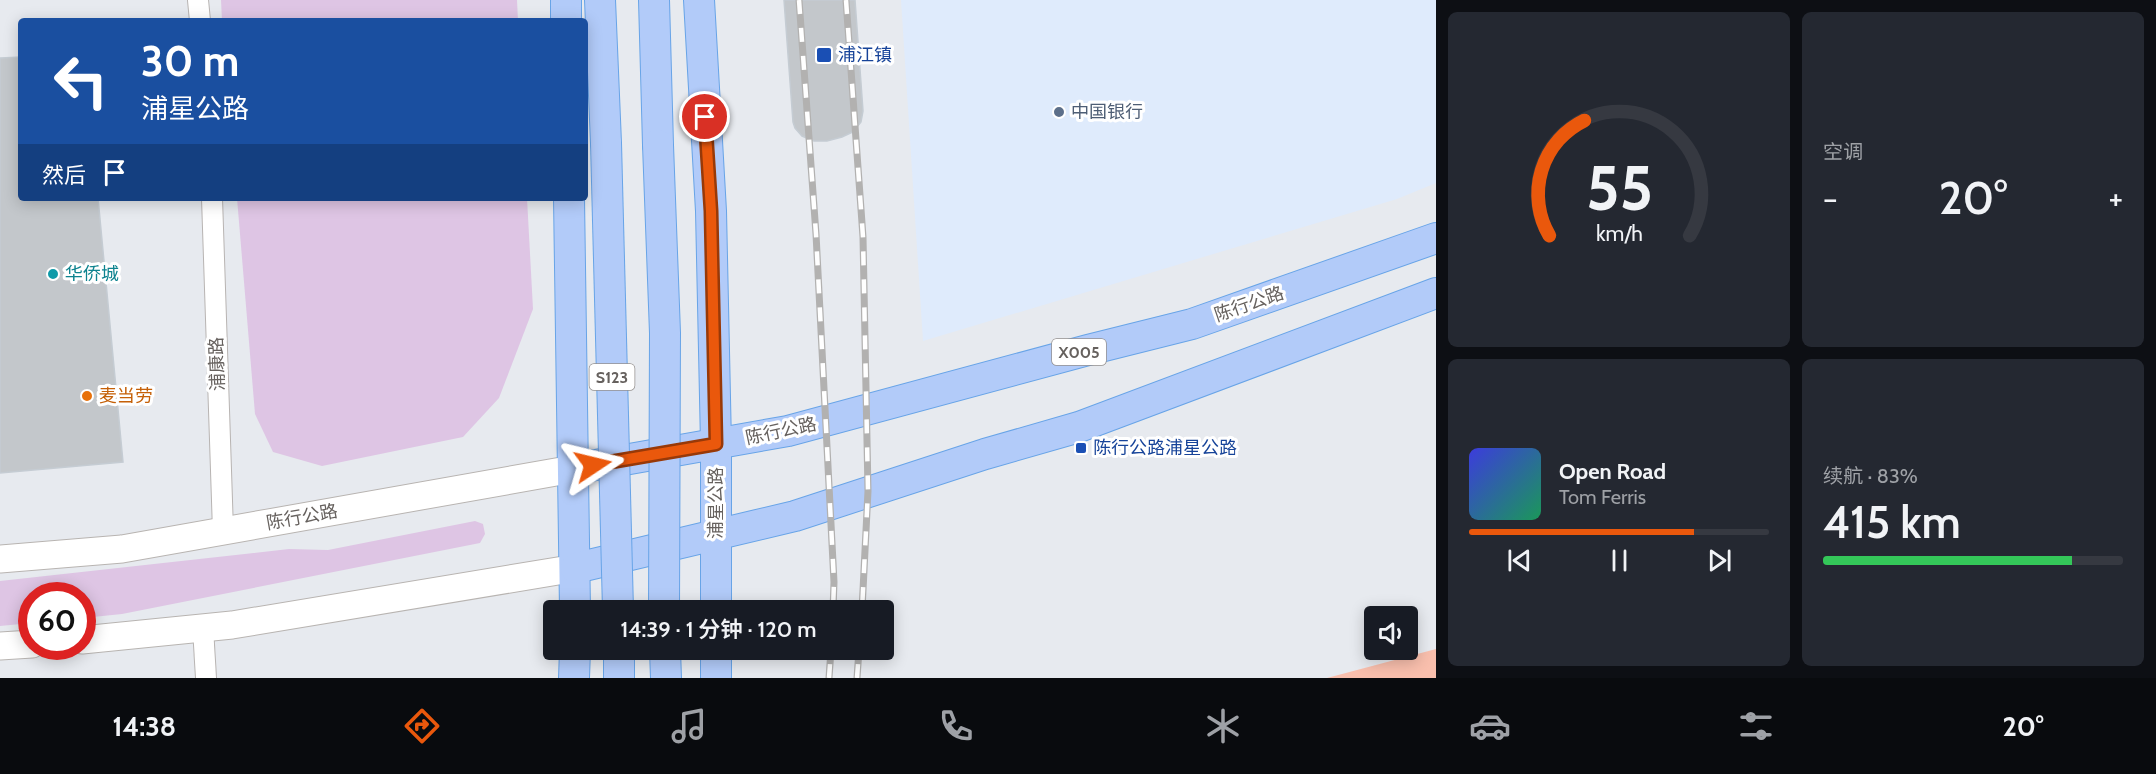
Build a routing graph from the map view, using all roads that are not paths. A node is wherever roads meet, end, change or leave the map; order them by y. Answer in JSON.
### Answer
{"nodes":[{"id":1,"x":198,"y":0,"type":"edge"},
{"id":2,"x":566,"y":0,"type":"edge"},
{"id":3,"x":600,"y":0,"type":"edge"},
{"id":4,"x":654,"y":0,"type":"edge"},
{"id":5,"x":699,"y":0,"type":"edge"},
{"id":6,"x":200,"y":18,"type":"edge"},
{"id":7,"x":566,"y":18,"type":"edge"},
{"id":8,"x":212,"y":201,"type":"edge"},
{"id":9,"x":569,"y":201,"type":"edge"},
{"id":10,"x":1436,"y":238,"type":"edge"},
{"id":11,"x":1436,"y":293,"type":"edge"},
{"id":12,"x":716,"y":444,"type":"junction"},
{"id":13,"x":573,"y":469,"type":"junction"},
{"id":14,"x":223,"y":531,"type":"junction"},
{"id":15,"x":716,"y":536,"type":"junction"},
{"id":16,"x":0,"y":559,"type":"edge"},
{"id":17,"x":576,"y":568,"type":"junction"},
{"id":18,"x":575,"y":600,"type":"edge"},
{"id":19,"x":618,"y":600,"type":"edge"},
{"id":20,"x":664,"y":600,"type":"edge"},
{"id":21,"x":716,"y":600,"type":"edge"},
{"id":22,"x":203,"y":628,"type":"junction"},
{"id":23,"x":96,"y":639,"type":"edge"},
{"id":24,"x":18,"y":645,"type":"edge"},
{"id":25,"x":0,"y":646,"type":"edge"},
{"id":26,"x":575,"y":660,"type":"edge"},
{"id":27,"x":619,"y":660,"type":"edge"},
{"id":28,"x":665,"y":660,"type":"edge"},
{"id":29,"x":716,"y":660,"type":"edge"},
{"id":30,"x":206,"y":678,"type":"edge"},
{"id":31,"x":574,"y":678,"type":"edge"},
{"id":32,"x":619,"y":678,"type":"edge"},
{"id":33,"x":666,"y":678,"type":"edge"},
{"id":34,"x":716,"y":678,"type":"edge"}],
"edges":[{"from":1,"to":6,"type":"street"},
{"from":2,"to":7,"type":"main road"},
{"from":3,"to":19,"type":"main road","number":"S123","bridge":true},
{"from":4,"to":20,"type":"main road","bridge":true},
{"from":5,"to":12,"type":"main road","name":"浦星公路"},
{"from":8,"to":14,"type":"street","name":"浦康路"},
{"from":9,"to":13,"type":"main road","number":"S123"},
{"from":10,"to":12,"type":"main road","name":"陈行公路","number":"X005"},
{"from":11,"to":15,"type":"main road"},
{"from":12,"to":13,"type":"main road","name":"陈行公路"},
{"from":12,"to":15,"type":"main road","name":"浦星公路"},
{"from":13,"to":14,"type":"main road","name":"陈行公路"},
{"from":13,"to":17,"type":"main road","number":"S123"},
{"from":14,"to":16,"type":"main road","name":"陈行公路"},
{"from":15,"to":17,"type":"main road"},
{"from":15,"to":21,"type":"main road","name":"浦星公路"},
{"from":17,"to":18,"type":"main road","number":"S123"},
{"from":17,"to":22,"type":"main road"},
{"from":22,"to":23,"type":"main road"},
{"from":22,"to":30,"type":"street"},
{"from":24,"to":25,"type":"main road"},
{"from":26,"to":31,"type":"main road"},
{"from":27,"to":32,"type":"main road"},
{"from":28,"to":33,"type":"main road"},
{"from":29,"to":34,"type":"main road"}]}
